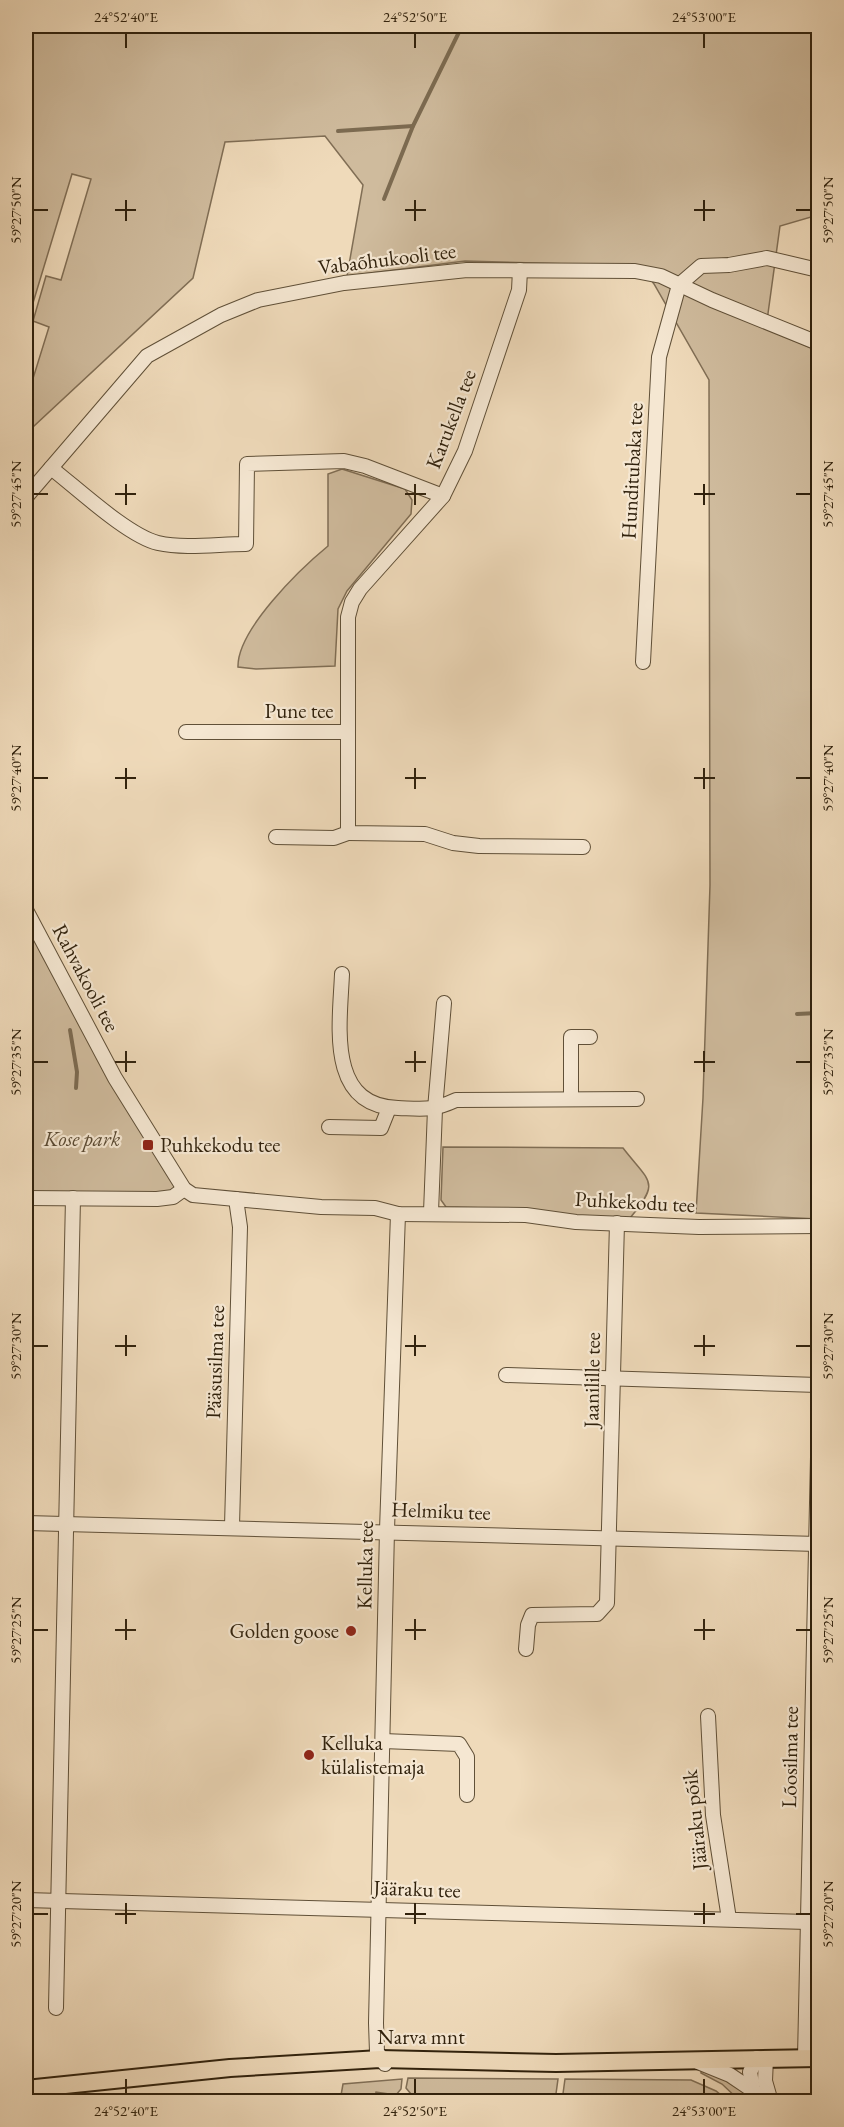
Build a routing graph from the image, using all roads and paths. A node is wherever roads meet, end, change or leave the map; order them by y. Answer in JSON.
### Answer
{"nodes":[{"id":1,"x":520,"y":270,"type":"junction"},
{"id":2,"x":819,"y":270,"type":"edge"},
{"id":3,"x":679,"y":285,"type":"junction"},
{"id":4,"x":819,"y":343,"type":"edge"},
{"id":5,"x":51,"y":468,"type":"junction"},
{"id":6,"x":442,"y":496,"type":"junction"},
{"id":7,"x":26,"y":498,"type":"edge"},
{"id":8,"x":643,"y":662,"type":"dead end"},
{"id":9,"x":186,"y":732,"type":"dead end"},
{"id":10,"x":348,"y":732,"type":"junction"},
{"id":11,"x":348,"y":833,"type":"junction"},
{"id":12,"x":276,"y":837,"type":"dead end"},
{"id":13,"x":583,"y":847,"type":"dead end"},
{"id":14,"x":26,"y":910,"type":"edge"},
{"id":15,"x":342,"y":974,"type":"dead end"},
{"id":16,"x":444,"y":1003,"type":"dead end"},
{"id":17,"x":590,"y":1037,"type":"dead end"},
{"id":18,"x":571,"y":1100,"type":"junction"},
{"id":19,"x":637,"y":1100,"type":"dead end"},
{"id":20,"x":389,"y":1108,"type":"junction"},
{"id":21,"x":435,"y":1109,"type":"junction"},
{"id":22,"x":329,"y":1127,"type":"dead end"},
{"id":23,"x":184,"y":1189,"type":"junction"},
{"id":24,"x":26,"y":1198,"type":"edge"},
{"id":25,"x":73,"y":1198,"type":"junction"},
{"id":26,"x":236,"y":1199,"type":"junction"},
{"id":27,"x":431,"y":1212,"type":"junction"},
{"id":28,"x":398,"y":1214,"type":"junction"},
{"id":29,"x":617,"y":1223,"type":"junction"},
{"id":30,"x":819,"y":1226,"type":"edge"},
{"id":31,"x":506,"y":1375,"type":"dead end"},
{"id":32,"x":613,"y":1378,"type":"junction"},
{"id":33,"x":819,"y":1384,"type":"edge"},
{"id":34,"x":819,"y":1457,"type":"edge"},
{"id":35,"x":26,"y":1522,"type":"edge"},
{"id":36,"x":64,"y":1523,"type":"junction"},
{"id":37,"x":232,"y":1526,"type":"junction"},
{"id":38,"x":387,"y":1530,"type":"junction"},
{"id":39,"x":609,"y":1537,"type":"junction"},
{"id":40,"x":817,"y":1544,"type":"edge"},
{"id":41,"x":526,"y":1649,"type":"dead end"},
{"id":42,"x":708,"y":1716,"type":"dead end"},
{"id":43,"x":383,"y":1741,"type":"junction"},
{"id":44,"x":467,"y":1795,"type":"dead end"},
{"id":45,"x":26,"y":1900,"type":"edge"},
{"id":46,"x":57,"y":1900,"type":"junction"},
{"id":47,"x":379,"y":1909,"type":"junction"},
{"id":48,"x":729,"y":1919,"type":"junction"},
{"id":49,"x":808,"y":1922,"type":"junction"},
{"id":50,"x":56,"y":2008,"type":"dead end"},
{"id":51,"x":761,"y":2058,"type":"junction"},
{"id":52,"x":812,"y":2058,"type":"edge"},
{"id":53,"x":693,"y":2060,"type":"junction"},
{"id":54,"x":384,"y":2063,"type":"junction"},
{"id":55,"x":26,"y":2088,"type":"edge"},
{"id":56,"x":753,"y":2090,"type":"junction"},
{"id":57,"x":771,"y":2102,"type":"edge"}],
"edges":[{"from":1,"to":3,"type":"street","name":"Vabaõhukooli tee"},
{"from":1,"to":5,"type":"street","name":"Vabaõhukooli tee"},
{"from":1,"to":6,"type":"street","name":"Karukella tee"},
{"from":2,"to":3,"type":"street"},
{"from":3,"to":4,"type":"street","name":"Vabaõhukooli tee"},
{"from":3,"to":8,"type":"street","name":"Hunditubaka tee"},
{"from":5,"to":6,"type":"street"},
{"from":5,"to":7,"type":"street","name":"Vabaõhukooli tee"},
{"from":6,"to":10,"type":"street","name":"Karukella tee"},
{"from":9,"to":10,"type":"street","name":"Pune tee"},
{"from":10,"to":11,"type":"street","name":"Pune tee"},
{"from":11,"to":12,"type":"street"},
{"from":11,"to":13,"type":"street"},
{"from":14,"to":23,"type":"street","name":"Rahvakooli tee"},
{"from":15,"to":20,"type":"street"},
{"from":16,"to":21,"type":"street"},
{"from":17,"to":18,"type":"street"},
{"from":18,"to":19,"type":"street"},
{"from":18,"to":21,"type":"street"},
{"from":20,"to":21,"type":"street"},
{"from":20,"to":22,"type":"street"},
{"from":21,"to":27,"type":"street"},
{"from":23,"to":25,"type":"street"},
{"from":23,"to":26,"type":"street","name":"Puhkekodu tee"},
{"from":24,"to":25,"type":"street"},
{"from":25,"to":36,"type":"street"},
{"from":26,"to":28,"type":"street","name":"Puhkekodu tee"},
{"from":26,"to":37,"type":"street","name":"Pääsusilma tee"},
{"from":27,"to":28,"type":"street","name":"Puhkekodu tee"},
{"from":27,"to":29,"type":"street","name":"Puhkekodu tee"},
{"from":28,"to":38,"type":"street","name":"Kelluka tee"},
{"from":29,"to":30,"type":"street","name":"Puhkekodu tee"},
{"from":29,"to":32,"type":"street","name":"Jaanilille tee"},
{"from":31,"to":32,"type":"street"},
{"from":32,"to":33,"type":"street"},
{"from":32,"to":39,"type":"street","name":"Jaanilille tee"},
{"from":34,"to":40,"type":"street","name":"Lõosilma tee"},
{"from":35,"to":36,"type":"street","name":"Helmiku tee"},
{"from":36,"to":37,"type":"street","name":"Helmiku tee"},
{"from":36,"to":46,"type":"street"},
{"from":37,"to":38,"type":"street","name":"Helmiku tee"},
{"from":38,"to":39,"type":"street","name":"Helmiku tee"},
{"from":38,"to":43,"type":"street","name":"Kelluka tee"},
{"from":39,"to":40,"type":"street","name":"Helmiku tee"},
{"from":39,"to":41,"type":"street","name":"Jaanilille tee"},
{"from":40,"to":49,"type":"street","name":"Lõosilma tee"},
{"from":42,"to":48,"type":"street","name":"Jääraku põik"},
{"from":43,"to":44,"type":"street"},
{"from":43,"to":47,"type":"street","name":"Kelluka tee"},
{"from":45,"to":46,"type":"street","name":"Jääraku tee"},
{"from":46,"to":47,"type":"street","name":"Jääraku tee"},
{"from":46,"to":50,"type":"street"},
{"from":47,"to":48,"type":"street","name":"Jääraku tee"},
{"from":47,"to":54,"type":"street","name":"Kelluka tee"},
{"from":48,"to":49,"type":"street","name":"Jääraku tee"},
{"from":49,"to":52,"type":"street","name":"Lõosilma tee"},
{"from":51,"to":52,"type":"main road","name":"Narva mnt"},
{"from":51,"to":53,"type":"main road","name":"Narva mnt"},
{"from":51,"to":56,"type":"street"},
{"from":51,"to":57,"type":"street"},
{"from":53,"to":54,"type":"main road","name":"Narva mnt"},
{"from":53,"to":56,"type":"street"},
{"from":54,"to":55,"type":"main road","name":"Narva mnt"},
{"from":56,"to":57,"type":"street"}]}
